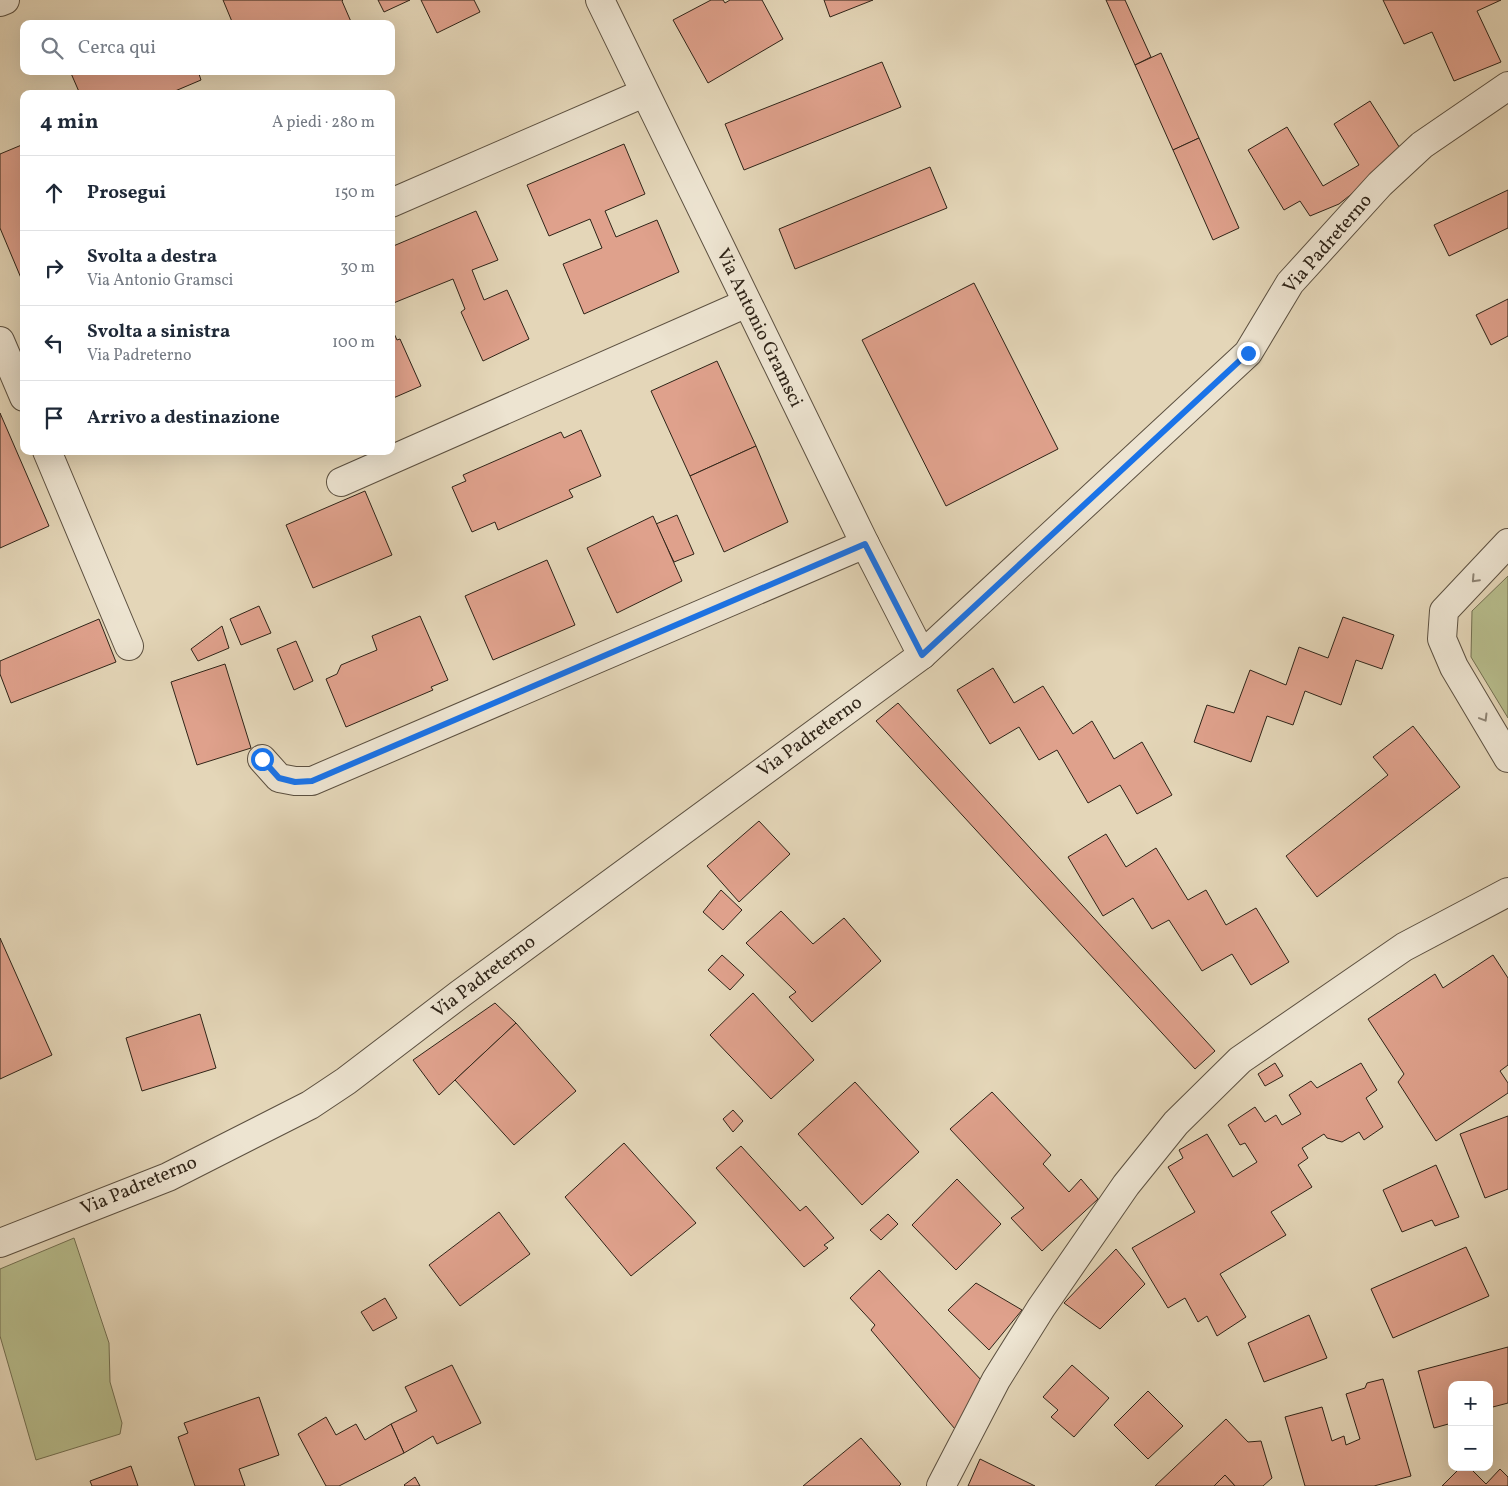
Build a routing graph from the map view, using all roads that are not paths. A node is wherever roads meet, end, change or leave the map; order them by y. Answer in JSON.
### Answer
{"nodes":[{"id":1,"x":5,"y":0,"type":"edge"},
{"id":2,"x":600,"y":0,"type":"edge"},
{"id":3,"x":0,"y":2,"type":"edge"},
{"id":4,"x":1508,"y":86,"type":"edge"},
{"id":5,"x":644,"y":94,"type":"junction"},
{"id":6,"x":395,"y":201,"type":"edge"},
{"id":7,"x":747,"y":303,"type":"junction"},
{"id":8,"x":0,"y":342,"type":"edge"},
{"id":9,"x":20,"y":388,"type":"edge"},
{"id":10,"x":49,"y":455,"type":"edge"},
{"id":11,"x":341,"y":482,"type":"dead end"},
{"id":12,"x":1508,"y":543,"type":"edge"},
{"id":13,"x":865,"y":544,"type":"junction"},
{"id":14,"x":130,"y":646,"type":"dead end"},
{"id":15,"x":922,"y":655,"type":"junction"},
{"id":16,"x":1508,"y":758,"type":"edge"},
{"id":17,"x":262,"y":759,"type":"dead end"},
{"id":18,"x":1508,"y":892,"type":"edge"},
{"id":19,"x":0,"y":1243,"type":"edge"},
{"id":20,"x":941,"y":1486,"type":"edge"}],
"edges":[{"from":1,"to":3,"type":"street"},
{"from":2,"to":5,"type":"street","name":"Via Antonio Gramsci"},
{"from":4,"to":15,"type":"street","name":"Via Padreterno"},
{"from":5,"to":6,"type":"street"},
{"from":5,"to":7,"type":"street","name":"Via Antonio Gramsci"},
{"from":7,"to":11,"type":"street"},
{"from":7,"to":13,"type":"street","name":"Via Antonio Gramsci"},
{"from":8,"to":9,"type":"street"},
{"from":10,"to":14,"type":"street"},
{"from":12,"to":16,"type":"street","one_way":true},
{"from":13,"to":15,"type":"street","name":"Via Antonio Gramsci"},
{"from":13,"to":17,"type":"street"},
{"from":15,"to":19,"type":"street","name":"Via Padreterno"},
{"from":18,"to":20,"type":"street"}]}
